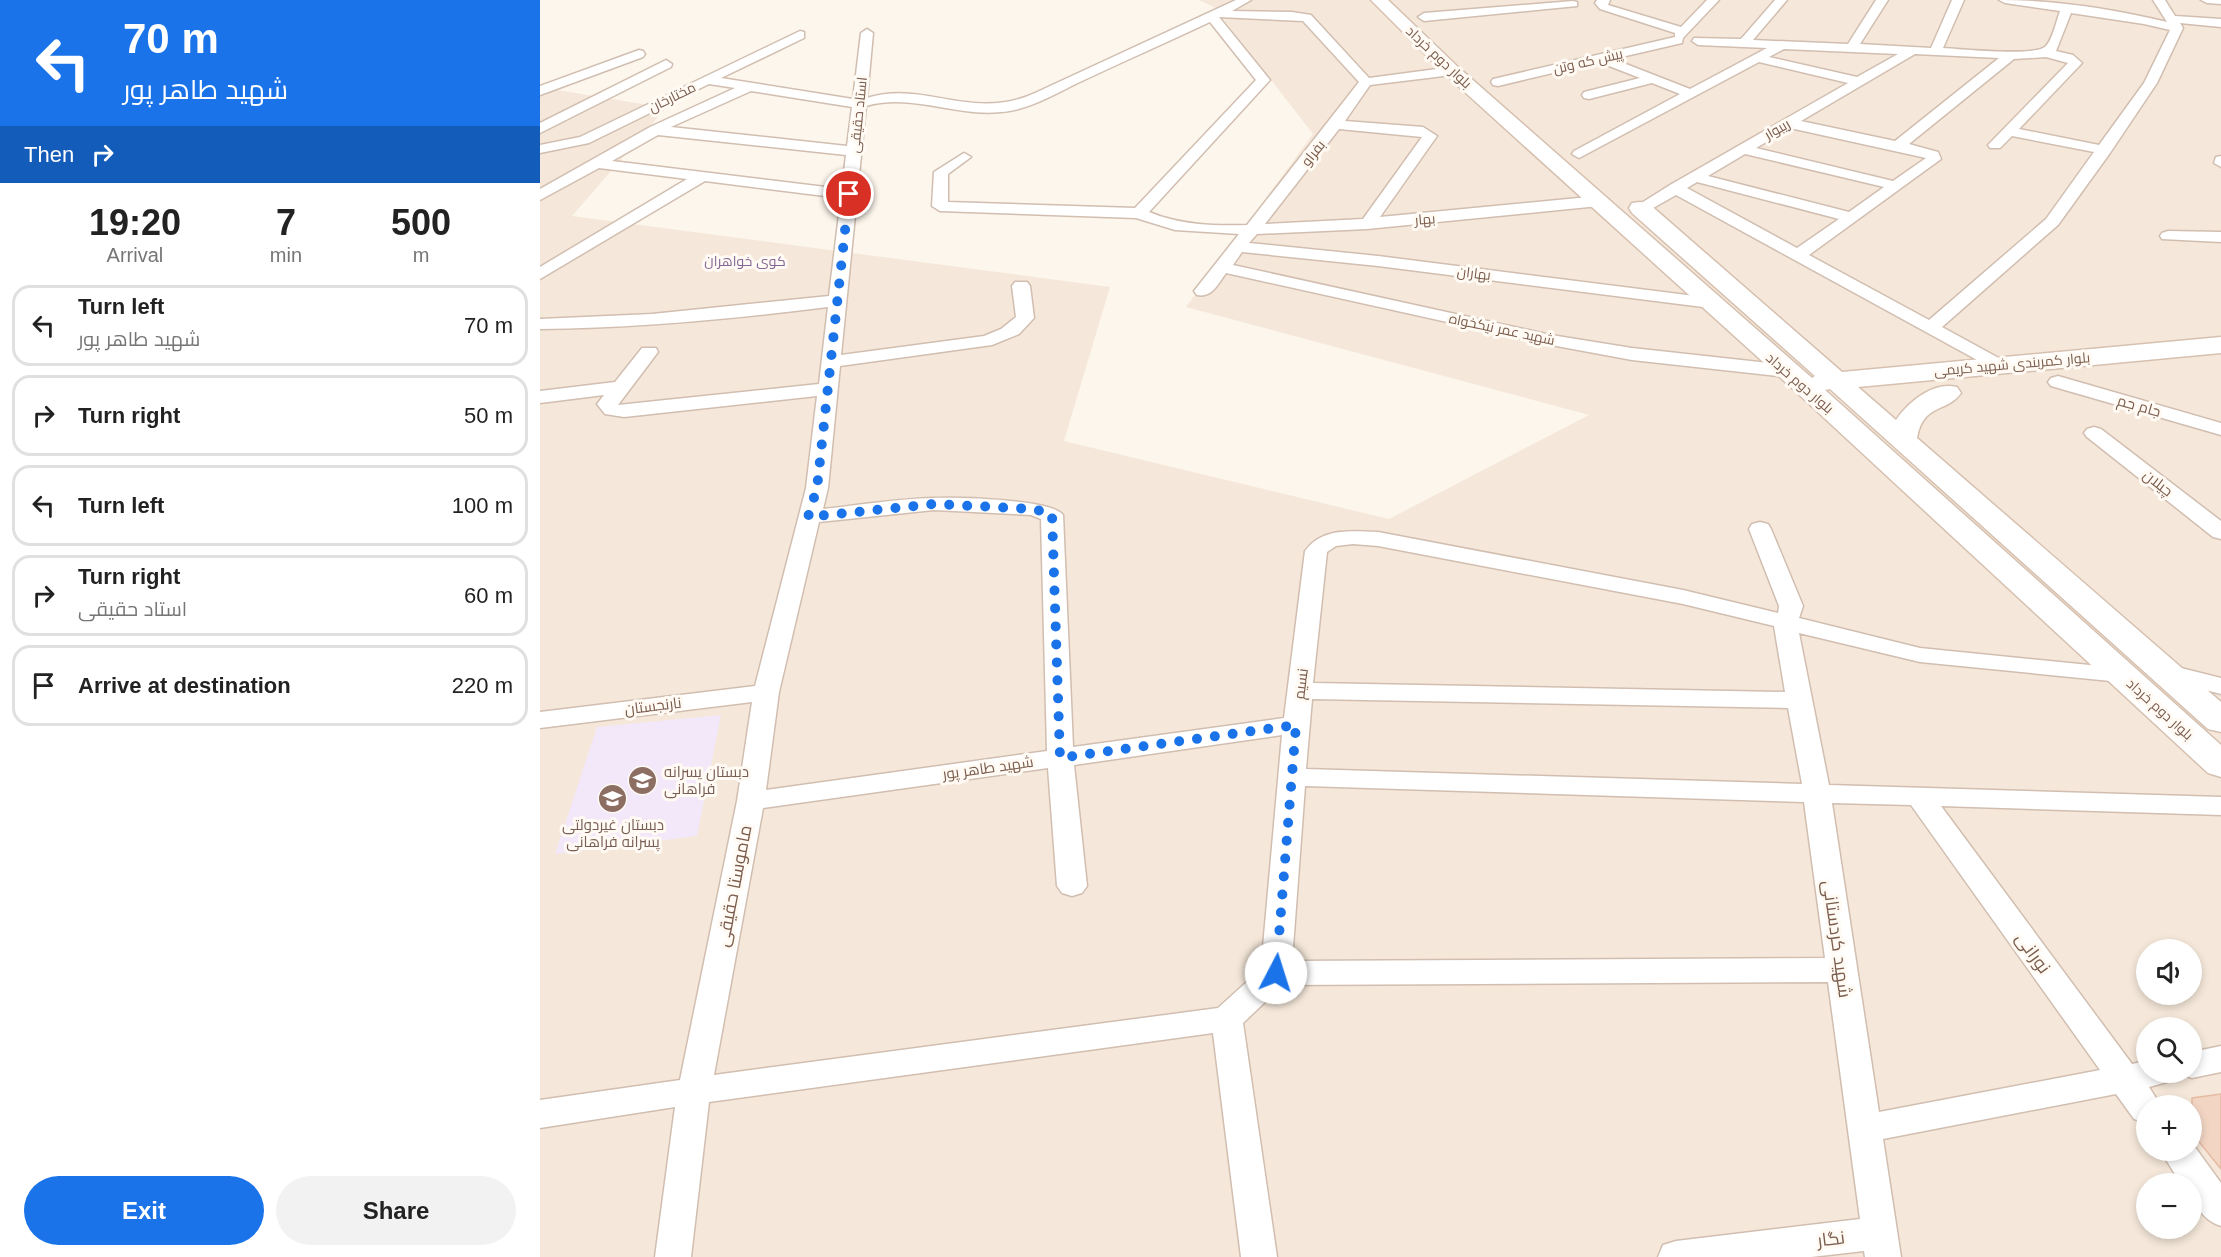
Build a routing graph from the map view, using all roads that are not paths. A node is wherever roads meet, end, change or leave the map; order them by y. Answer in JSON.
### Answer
{"nodes":[{"id":1,"x":1245,"y":0,"type":"edge"},
{"id":2,"x":1379,"y":0,"type":"edge"},
{"id":3,"x":1405,"y":0,"type":"edge"},
{"id":4,"x":1604,"y":0,"type":"edge"},
{"id":5,"x":1713,"y":0,"type":"edge"},
{"id":6,"x":1781,"y":0,"type":"edge"},
{"id":7,"x":1882,"y":0,"type":"edge"},
{"id":8,"x":1958,"y":0,"type":"edge"},
{"id":9,"x":2005,"y":0,"type":"edge"},
{"id":10,"x":2159,"y":0,"type":"edge"},
{"id":11,"x":2207,"y":0,"type":"edge"},
{"id":12,"x":2221,"y":1,"type":"edge"},
{"id":13,"x":1573,"y":4,"type":"dead end"},
{"id":14,"x":2067,"y":9,"type":"junction"},
{"id":15,"x":1215,"y":15,"type":"junction"},
{"id":16,"x":1424,"y":17,"type":"junction"},
{"id":17,"x":2221,"y":23,"type":"edge"},
{"id":18,"x":2174,"y":24,"type":"junction"},
{"id":19,"x":867,"y":33,"type":"dead end"},
{"id":20,"x":800,"y":35,"type":"dead end"},
{"id":21,"x":1680,"y":36,"type":"junction"},
{"id":22,"x":1744,"y":43,"type":"junction"},
{"id":23,"x":1783,"y":44,"type":"junction"},
{"id":24,"x":1852,"y":48,"type":"junction"},
{"id":25,"x":1914,"y":50,"type":"junction"},
{"id":26,"x":1936,"y":51,"type":"junction"},
{"id":27,"x":2044,"y":53,"type":"junction"},
{"id":28,"x":639,"y":54,"type":"dead end"},
{"id":29,"x":2012,"y":54,"type":"junction"},
{"id":30,"x":1600,"y":58,"type":"junction"},
{"id":31,"x":1757,"y":58,"type":"junction"},
{"id":32,"x":666,"y":64,"type":"dead end"},
{"id":33,"x":1452,"y":71,"type":"junction"},
{"id":34,"x":1653,"y":79,"type":"junction"},
{"id":35,"x":706,"y":80,"type":"junction"},
{"id":36,"x":1366,"y":82,"type":"junction"},
{"id":37,"x":1498,"y":82,"type":"junction"},
{"id":38,"x":1860,"y":82,"type":"junction"},
{"id":39,"x":749,"y":87,"type":"junction"},
{"id":40,"x":540,"y":91,"type":"edge"},
{"id":41,"x":1691,"y":94,"type":"junction"},
{"id":42,"x":1588,"y":95,"type":"dead end"},
{"id":43,"x":860,"y":104,"type":"junction"},
{"id":44,"x":1788,"y":123,"type":"junction"},
{"id":45,"x":1335,"y":126,"type":"junction"},
{"id":46,"x":540,"y":129,"type":"edge"},
{"id":47,"x":656,"y":130,"type":"junction"},
{"id":48,"x":2009,"y":131,"type":"junction"},
{"id":49,"x":1995,"y":145,"type":"dead end"},
{"id":50,"x":1898,"y":146,"type":"junction"},
{"id":51,"x":540,"y":149,"type":"edge"},
{"id":52,"x":1742,"y":150,"type":"junction"},
{"id":53,"x":2105,"y":150,"type":"junction"},
{"id":54,"x":854,"y":151,"type":"junction"},
{"id":55,"x":1579,"y":154,"type":"junction"},
{"id":56,"x":964,"y":157,"type":"dead end"},
{"id":57,"x":596,"y":163,"type":"junction"},
{"id":58,"x":702,"y":176,"type":"junction"},
{"id":59,"x":1694,"y":177,"type":"junction"},
{"id":60,"x":1897,"y":186,"type":"junction"},
{"id":61,"x":1675,"y":188,"type":"junction"},
{"id":62,"x":849,"y":194,"type":"junction"},
{"id":63,"x":540,"y":195,"type":"edge"},
{"id":64,"x":1599,"y":201,"type":"junction"},
{"id":65,"x":1641,"y":208,"type":"junction"},
{"id":66,"x":1139,"y":213,"type":"junction"},
{"id":67,"x":1852,"y":217,"type":"junction"},
{"id":68,"x":1367,"y":224,"type":"junction"},
{"id":69,"x":1251,"y":229,"type":"junction"},
{"id":70,"x":2168,"y":236,"type":"dead end"},
{"id":71,"x":2221,"y":237,"type":"edge"},
{"id":72,"x":1237,"y":247,"type":"junction"},
{"id":73,"x":1798,"y":255,"type":"junction"},
{"id":74,"x":1221,"y":267,"type":"junction"},
{"id":75,"x":540,"y":274,"type":"edge"},
{"id":76,"x":1021,"y":286,"type":"dead end"},
{"id":77,"x":1203,"y":291,"type":"dead end"},
{"id":78,"x":838,"y":300,"type":"junction"},
{"id":79,"x":1711,"y":303,"type":"junction"},
{"id":80,"x":540,"y":324,"type":"edge"},
{"id":81,"x":1775,"y":328,"type":"junction"},
{"id":82,"x":1930,"y":328,"type":"junction"},
{"id":83,"x":2221,"y":345,"type":"edge"},
{"id":84,"x":649,"y":351,"type":"dead end"},
{"id":85,"x":830,"y":362,"type":"junction"},
{"id":86,"x":1999,"y":366,"type":"junction"},
{"id":87,"x":2221,"y":366,"type":"edge"},
{"id":88,"x":1794,"y":378,"type":"junction"},
{"id":89,"x":1947,"y":381,"type":"junction"},
{"id":90,"x":2058,"y":382,"type":"junction"},
{"id":91,"x":620,"y":387,"type":"junction"},
{"id":92,"x":828,"y":389,"type":"junction"},
{"id":93,"x":1830,"y":393,"type":"junction"},
{"id":94,"x":540,"y":397,"type":"edge"},
{"id":95,"x":1858,"y":401,"type":"junction"},
{"id":96,"x":2221,"y":429,"type":"edge"},
{"id":97,"x":2094,"y":433,"type":"dead end"},
{"id":98,"x":1904,"y":441,"type":"junction"},
{"id":99,"x":1967,"y":497,"type":"junction"},
{"id":100,"x":1930,"y":500,"type":"junction"},
{"id":101,"x":808,"y":517,"type":"junction"},
{"id":102,"x":1760,"y":529,"type":"dead end"},
{"id":103,"x":2221,"y":532,"type":"edge"},
{"id":104,"x":1785,"y":621,"type":"junction"},
{"id":105,"x":2165,"y":672,"type":"junction"},
{"id":106,"x":2121,"y":674,"type":"junction"},
{"id":107,"x":2221,"y":686,"type":"edge"},
{"id":108,"x":1300,"y":691,"type":"junction"},
{"id":109,"x":766,"y":692,"type":"junction"},
{"id":110,"x":1799,"y":700,"type":"junction"},
{"id":111,"x":540,"y":720,"type":"edge"},
{"id":112,"x":2221,"y":721,"type":"edge"},
{"id":113,"x":1296,"y":725,"type":"junction"},
{"id":114,"x":1060,"y":758,"type":"junction"},
{"id":115,"x":2221,"y":765,"type":"edge"},
{"id":116,"x":1292,"y":777,"type":"junction"},
{"id":117,"x":1817,"y":794,"type":"junction"},
{"id":118,"x":1920,"y":798,"type":"junction"},
{"id":119,"x":751,"y":801,"type":"junction"},
{"id":120,"x":2221,"y":806,"type":"edge"},
{"id":121,"x":1072,"y":886,"type":"dead end"},
{"id":122,"x":1842,"y":970,"type":"junction"},
{"id":123,"x":1276,"y":973,"type":"junction"},
{"id":124,"x":1227,"y":1019,"type":"junction"},
{"id":125,"x":2221,"y":1059,"type":"edge"},
{"id":126,"x":2202,"y":1063,"type":"edge"},
{"id":127,"x":2136,"y":1077,"type":"edge"},
{"id":128,"x":2125,"y":1080,"type":"junction"},
{"id":129,"x":694,"y":1090,"type":"junction"},
{"id":130,"x":2136,"y":1095,"type":"edge"},
{"id":131,"x":540,"y":1114,"type":"edge"},
{"id":132,"x":1864,"y":1129,"type":"junction"},
{"id":133,"x":2185,"y":1161,"type":"edge"},
{"id":134,"x":2221,"y":1211,"type":"edge"},
{"id":135,"x":1881,"y":1245,"type":"edge"},
{"id":136,"x":673,"y":1257,"type":"edge"},
{"id":137,"x":1259,"y":1257,"type":"edge"},
{"id":138,"x":1676,"y":1257,"type":"edge"}],
"edges":[{"from":1,"to":15,"type":"street"},
{"from":2,"to":33,"type":"street","name":"بلوار دوم خرداد"},
{"from":3,"to":16,"type":"street","name":"بلوار دوم خرداد"},
{"from":4,"to":21,"type":"street"},
{"from":5,"to":21,"type":"street"},
{"from":6,"to":22,"type":"street"},
{"from":7,"to":24,"type":"street"},
{"from":8,"to":26,"type":"street"},
{"from":9,"to":14,"type":"street"},
{"from":10,"to":18,"type":"street"},
{"from":11,"to":12,"type":"street"},
{"from":13,"to":16,"type":"street"},
{"from":14,"to":18,"type":"street"},
{"from":14,"to":27,"type":"street"},
{"from":15,"to":36,"type":"street"},
{"from":15,"to":43,"type":"street"},
{"from":15,"to":66,"type":"street"},
{"from":16,"to":37,"type":"street","name":"بلوار دوم خرداد"},
{"from":17,"to":18,"type":"street"},
{"from":18,"to":53,"type":"street"},
{"from":19,"to":43,"type":"street","name":"استاد حقیقی"},
{"from":20,"to":35,"type":"street","name":"مختارخان"},
{"from":21,"to":22,"type":"street"},
{"from":21,"to":30,"type":"street","name":"پیش که وتن"},
{"from":22,"to":23,"type":"street"},
{"from":23,"to":24,"type":"street"},
{"from":23,"to":31,"type":"street"},
{"from":24,"to":25,"type":"street"},
{"from":25,"to":26,"type":"street"},
{"from":25,"to":38,"type":"street","name":"ریبوار"},
{"from":26,"to":29,"type":"street"},
{"from":27,"to":29,"type":"street"},
{"from":27,"to":48,"type":"street"},
{"from":28,"to":40,"type":"street"},
{"from":29,"to":50,"type":"street"},
{"from":30,"to":34,"type":"street"},
{"from":30,"to":37,"type":"street","name":"پیش که وتن"},
{"from":31,"to":38,"type":"street"},
{"from":31,"to":41,"type":"street"},
{"from":32,"to":46,"type":"street"},
{"from":33,"to":36,"type":"street"},
{"from":33,"to":64,"type":"street","name":"بلوار دوم خرداد"},
{"from":34,"to":41,"type":"street"},
{"from":34,"to":42,"type":"street"},
{"from":35,"to":39,"type":"street"},
{"from":35,"to":51,"type":"street","name":"مختارخان"},
{"from":36,"to":45,"type":"street","name":"بفراو"},
{"from":37,"to":55,"type":"street","name":"بلوار دوم خرداد"},
{"from":38,"to":44,"type":"street","name":"ریبوار"},
{"from":39,"to":43,"type":"street"},
{"from":39,"to":47,"type":"street"},
{"from":41,"to":55,"type":"street"},
{"from":43,"to":54,"type":"street","name":"استاد حقیقی"},
{"from":44,"to":50,"type":"street"},
{"from":44,"to":52,"type":"street","name":"ریبوار"},
{"from":45,"to":68,"type":"street"},
{"from":45,"to":69,"type":"street","name":"بفراو"},
{"from":47,"to":54,"type":"street"},
{"from":47,"to":57,"type":"street"},
{"from":48,"to":49,"type":"street"},
{"from":48,"to":53,"type":"street"},
{"from":50,"to":60,"type":"street"},
{"from":52,"to":59,"type":"street","name":"ریبوار"},
{"from":52,"to":60,"type":"street"},
{"from":53,"to":82,"type":"street"},
{"from":54,"to":62,"type":"street","name":"استاد حقیقی"},
{"from":55,"to":65,"type":"street","name":"بلوار دوم خرداد"},
{"from":56,"to":66,"type":"street"},
{"from":57,"to":58,"type":"street"},
{"from":57,"to":63,"type":"street"},
{"from":58,"to":62,"type":"street"},
{"from":58,"to":75,"type":"street"},
{"from":59,"to":61,"type":"street","name":"ریبوار"},
{"from":59,"to":67,"type":"street"},
{"from":60,"to":67,"type":"street"},
{"from":61,"to":65,"type":"street","name":"ریبوار"},
{"from":61,"to":73,"type":"street"},
{"from":62,"to":78,"type":"street","name":"استاد حقیقی"},
{"from":64,"to":68,"type":"street","name":"بهار"},
{"from":64,"to":79,"type":"street","name":"بلوار دوم خرداد"},
{"from":65,"to":81,"type":"street","name":"بلوار دوم خرداد"},
{"from":66,"to":69,"type":"street","name":"بهار"},
{"from":67,"to":73,"type":"street"},
{"from":68,"to":69,"type":"street","name":"بهار"},
{"from":69,"to":72,"type":"street","name":"بفراو"},
{"from":70,"to":71,"type":"street"},
{"from":72,"to":74,"type":"street","name":"بفراو"},
{"from":72,"to":79,"type":"street","name":"بهاران"},
{"from":73,"to":82,"type":"street"},
{"from":74,"to":77,"type":"street","name":"بفراو"},
{"from":74,"to":88,"type":"street","name":"شهید عمر نیکخواه"},
{"from":76,"to":85,"type":"street"},
{"from":78,"to":80,"type":"street"},
{"from":78,"to":85,"type":"street","name":"استاد حقیقی"},
{"from":79,"to":88,"type":"street","name":"بلوار دوم خرداد"},
{"from":81,"to":89,"type":"street"},
{"from":81,"to":93,"type":"street","name":"بلوار دوم خرداد"},
{"from":82,"to":86,"type":"street"},
{"from":83,"to":86,"type":"street","name":"بلوار کمربندی شهید کریمی"},
{"from":84,"to":91,"type":"street"},
{"from":85,"to":92,"type":"street","name":"استاد حقیقی"},
{"from":86,"to":89,"type":"street","name":"بلوار کمربندی شهید کریمی"},
{"from":87,"to":90,"type":"street","name":"بلوار کمربندی شهید کریمی"},
{"from":88,"to":93,"type":"street","name":"بلوار دوم خرداد"},
{"from":89,"to":90,"type":"street","name":"بلوار کمربندی شهید کریمی"},
{"from":89,"to":93,"type":"street","name":"بلوار کمربندی شهید کریمی"},
{"from":89,"to":95,"type":"street","name":"بلوار کمربندی شهید کریمی"},
{"from":89,"to":98,"type":"street"},
{"from":90,"to":96,"type":"street","name":"جام جم"},
{"from":91,"to":92,"type":"street"},
{"from":91,"to":94,"type":"street"},
{"from":92,"to":101,"type":"street","name":"استاد حقیقی"},
{"from":93,"to":95,"type":"street","name":"بلوار کمربندی شهید کریمی"},
{"from":93,"to":100,"type":"street","name":"بلوار دوم خرداد"},
{"from":95,"to":98,"type":"street","name":"بلوار دوم خرداد"},
{"from":97,"to":103,"type":"street","name":"چیلان"},
{"from":98,"to":99,"type":"street","name":"بلوار دوم خرداد"},
{"from":99,"to":100,"type":"street"},
{"from":99,"to":105,"type":"street","name":"بلوار دوم خرداد"},
{"from":100,"to":106,"type":"street","name":"بلوار دوم خرداد"},
{"from":101,"to":109,"type":"street","name":"ماموستا حقیقی"},
{"from":101,"to":114,"type":"street"},
{"from":102,"to":104,"type":"street","name":"شهید کردستانی"},
{"from":104,"to":106,"type":"street"},
{"from":104,"to":108,"type":"street","name":"نسیم"},
{"from":104,"to":110,"type":"street","name":"شهید کردستانی"},
{"from":105,"to":107,"type":"street"},
{"from":105,"to":112,"type":"street","name":"بلوار دوم خرداد"},
{"from":106,"to":115,"type":"street","name":"بلوار دوم خرداد"},
{"from":108,"to":110,"type":"street"},
{"from":108,"to":113,"type":"street","name":"نسیم"},
{"from":109,"to":111,"type":"street","name":"نارنجستان"},
{"from":109,"to":119,"type":"street","name":"ماموستا حقیقی"},
{"from":110,"to":117,"type":"street","name":"شهید کردستانی"},
{"from":113,"to":114,"type":"street","name":"شهید طاهر پور"},
{"from":113,"to":116,"type":"street","name":"نسیم"},
{"from":114,"to":119,"type":"street","name":"شهید طاهر پور"},
{"from":114,"to":121,"type":"street"},
{"from":116,"to":117,"type":"street"},
{"from":116,"to":123,"type":"street","name":"نسیم"},
{"from":117,"to":118,"type":"street"},
{"from":117,"to":122,"type":"street","name":"شهید کردستانی"},
{"from":118,"to":120,"type":"street"},
{"from":118,"to":128,"type":"street","name":"نورانی"},
{"from":119,"to":129,"type":"street","name":"ماموستا حقیقی"},
{"from":122,"to":123,"type":"street"},
{"from":122,"to":132,"type":"street","name":"شهید کردستانی"},
{"from":123,"to":124,"type":"street"},
{"from":124,"to":129,"type":"street"},
{"from":124,"to":137,"type":"street"},
{"from":125,"to":126,"type":"street"},
{"from":127,"to":128,"type":"street"},
{"from":128,"to":130,"type":"street","name":"نورانی"},
{"from":128,"to":132,"type":"street"},
{"from":129,"to":131,"type":"street"},
{"from":129,"to":136,"type":"street","name":"ماموستا حقیقی"},
{"from":132,"to":135,"type":"street","name":"شهید کردستانی"},
{"from":133,"to":134,"type":"street"},
{"from":135,"to":138,"type":"street","name":"نگار"}]}
